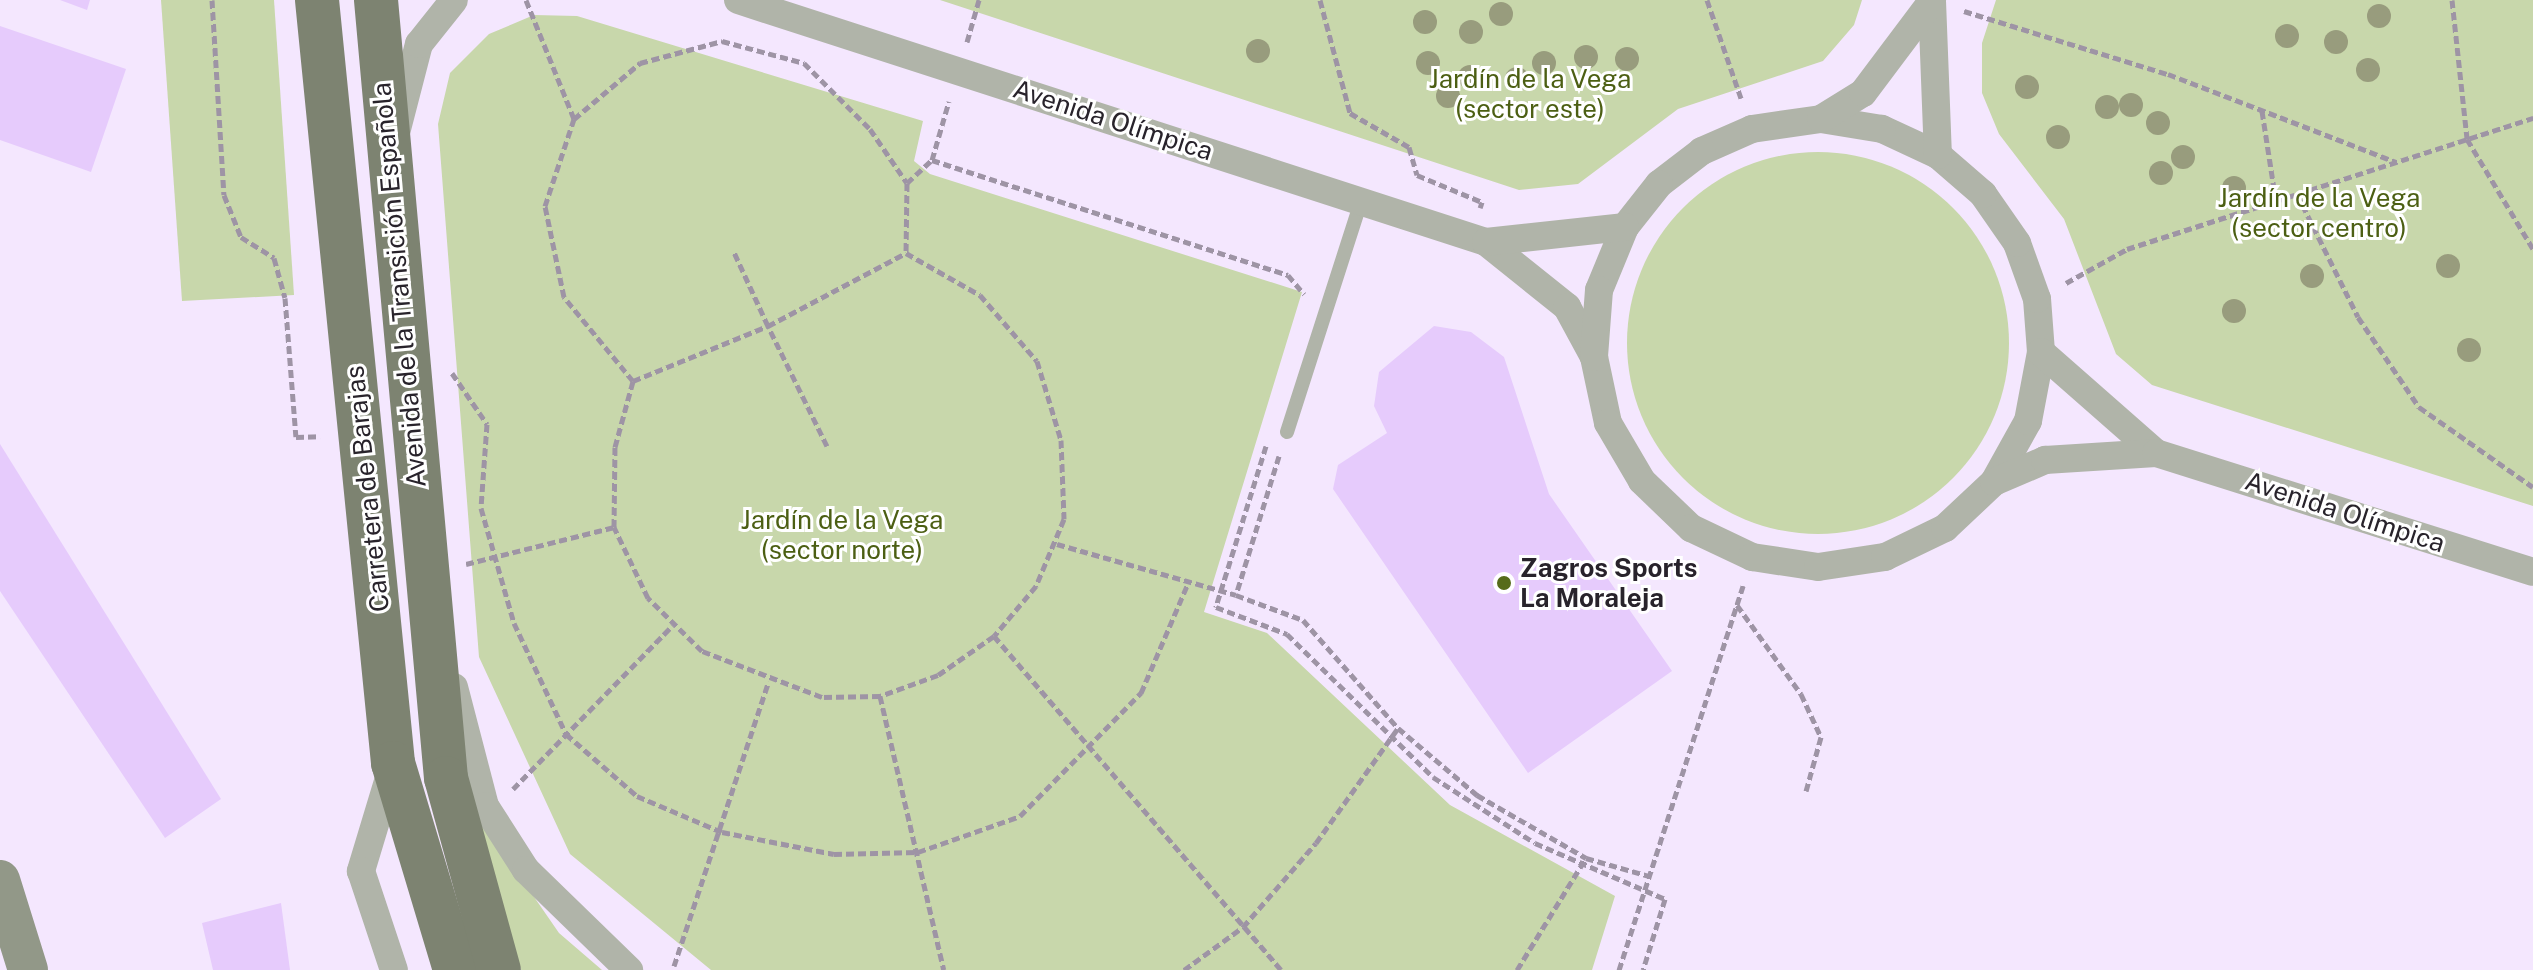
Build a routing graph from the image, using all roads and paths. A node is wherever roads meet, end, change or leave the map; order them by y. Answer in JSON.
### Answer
{"nodes":[{"id":1,"x":212,"y":0,"type":"edge"},
{"id":2,"x":317,"y":0,"type":"edge"},
{"id":3,"x":376,"y":0,"type":"edge"},
{"id":4,"x":454,"y":0,"type":"edge"},
{"id":5,"x":526,"y":0,"type":"edge"},
{"id":6,"x":738,"y":0,"type":"edge"},
{"id":7,"x":1320,"y":0,"type":"edge"},
{"id":8,"x":1707,"y":0,"type":"edge"},
{"id":9,"x":2452,"y":0,"type":"edge"},
{"id":10,"x":1932,"y":1,"type":"edge"},
{"id":11,"x":2262,"y":110,"type":"junction"},
{"id":12,"x":2533,"y":118,"type":"edge"},
{"id":13,"x":574,"y":119,"type":"junction"},
{"id":14,"x":1821,"y":119,"type":"junction"},
{"id":15,"x":1752,"y":129,"type":"junction"},
{"id":16,"x":2467,"y":139,"type":"junction"},
{"id":17,"x":1938,"y":155,"type":"junction"},
{"id":18,"x":932,"y":160,"type":"dead end"},
{"id":19,"x":2397,"y":162,"type":"junction"},
{"id":20,"x":388,"y":165,"type":"junction"},
{"id":21,"x":2297,"y":194,"type":"junction"},
{"id":22,"x":2276,"y":201,"type":"junction"},
{"id":23,"x":1361,"y":202,"type":"junction"},
{"id":24,"x":1625,"y":227,"type":"junction"},
{"id":25,"x":1479,"y":239,"type":"junction"},
{"id":26,"x":2533,"y":249,"type":"edge"},
{"id":27,"x":734,"y":252,"type":"dead end"},
{"id":28,"x":906,"y":253,"type":"junction"},
{"id":29,"x":2037,"y":299,"type":"junction"},
{"id":30,"x":1312,"y":303,"type":"dead end"},
{"id":31,"x":768,"y":326,"type":"junction"},
{"id":32,"x":2041,"y":352,"type":"junction"},
{"id":33,"x":1594,"y":357,"type":"junction"},
{"id":34,"x":444,"y":362,"type":"dead end"},
{"id":35,"x":633,"y":381,"type":"junction"},
{"id":36,"x":1287,"y":432,"type":"joint"},
{"id":37,"x":361,"y":433,"type":"junction"},
{"id":38,"x":1270,"y":434,"type":"dead end"},
{"id":39,"x":827,"y":446,"type":"dead end"},
{"id":40,"x":2156,"y":453,"type":"junction"},
{"id":41,"x":1994,"y":482,"type":"junction"},
{"id":42,"x":2533,"y":487,"type":"edge"},
{"id":43,"x":614,"y":527,"type":"junction"},
{"id":44,"x":1057,"y":544,"type":"junction"},
{"id":45,"x":494,"y":554,"type":"junction"},
{"id":46,"x":1752,"y":557,"type":"junction"},
{"id":47,"x":440,"y":568,"type":"junction"},
{"id":48,"x":2533,"y":572,"type":"edge"},
{"id":49,"x":1189,"y":581,"type":"junction"},
{"id":50,"x":1236,"y":595,"type":"junction"},
{"id":51,"x":1737,"y":605,"type":"junction"},
{"id":52,"x":672,"y":626,"type":"junction"},
{"id":53,"x":994,"y":636,"type":"junction"},
{"id":54,"x":769,"y":681,"type":"junction"},
{"id":55,"x":880,"y":696,"type":"junction"},
{"id":56,"x":1398,"y":728,"type":"junction"},
{"id":57,"x":566,"y":734,"type":"junction"},
{"id":58,"x":1090,"y":747,"type":"junction"},
{"id":59,"x":393,"y":763,"type":"junction"},
{"id":60,"x":512,"y":790,"type":"dead end"},
{"id":61,"x":1806,"y":791,"type":"dead end"},
{"id":62,"x":722,"y":832,"type":"junction"},
{"id":63,"x":918,"y":852,"type":"junction"},
{"id":64,"x":1586,"y":858,"type":"junction"},
{"id":65,"x":1649,"y":876,"type":"junction"},
{"id":66,"x":0,"y":880,"type":"edge"},
{"id":67,"x":1643,"y":894,"type":"junction"},
{"id":68,"x":1243,"y":927,"type":"junction"},
{"id":69,"x":674,"y":966,"type":"dead end"},
{"id":70,"x":28,"y":970,"type":"edge"},
{"id":71,"x":394,"y":970,"type":"edge"},
{"id":72,"x":455,"y":970,"type":"edge"},
{"id":73,"x":499,"y":970,"type":"edge"},
{"id":74,"x":629,"y":970,"type":"edge"},
{"id":75,"x":944,"y":970,"type":"edge"},
{"id":76,"x":1184,"y":970,"type":"edge"},
{"id":77,"x":1281,"y":970,"type":"edge"},
{"id":78,"x":1517,"y":970,"type":"edge"},
{"id":79,"x":1619,"y":970,"type":"edge"},
{"id":80,"x":1643,"y":970,"type":"edge"}],
"edges":[{"from":1,"to":37,"type":"path"},
{"from":2,"to":37,"type":"main road","name":"Carretera de Barajas"},
{"from":3,"to":20,"type":"main road","name":"Avenida de la Transición Española"},
{"from":4,"to":20,"type":"street"},
{"from":5,"to":13,"type":"path"},
{"from":6,"to":23,"type":"street","name":"Avenida Olímpica"},
{"from":7,"to":25,"type":"path"},
{"from":8,"to":15,"type":"path"},
{"from":9,"to":16,"type":"path"},
{"from":10,"to":11,"type":"path"},
{"from":10,"to":14,"type":"street"},
{"from":10,"to":17,"type":"street"},
{"from":11,"to":19,"type":"path"},
{"from":11,"to":22,"type":"path"},
{"from":12,"to":16,"type":"path"},
{"from":13,"to":28,"type":"path"},
{"from":13,"to":35,"type":"path"},
{"from":14,"to":15,"type":"street"},
{"from":14,"to":17,"type":"street"},
{"from":15,"to":24,"type":"street"},
{"from":16,"to":19,"type":"path"},
{"from":16,"to":26,"type":"path"},
{"from":17,"to":29,"type":"street"},
{"from":18,"to":30,"type":"path"},
{"from":19,"to":21,"type":"path"},
{"from":20,"to":47,"type":"main road","name":"Avenida de la Transición Española"},
{"from":21,"to":22,"type":"path"},
{"from":21,"to":42,"type":"path"},
{"from":22,"to":29,"type":"path"},
{"from":23,"to":25,"type":"street","name":"Avenida Olímpica"},
{"from":23,"to":36,"type":"lane"},
{"from":24,"to":25,"type":"street","name":"Avenida Olímpica"},
{"from":24,"to":33,"type":"street"},
{"from":25,"to":33,"type":"street","name":"Avenida Olímpica"},
{"from":27,"to":31,"type":"path"},
{"from":28,"to":31,"type":"path"},
{"from":28,"to":44,"type":"path"},
{"from":29,"to":32,"type":"street"},
{"from":31,"to":35,"type":"path"},
{"from":31,"to":39,"type":"path"},
{"from":32,"to":40,"type":"street","name":"Avenida Olímpica"},
{"from":32,"to":41,"type":"street"},
{"from":33,"to":46,"type":"street"},
{"from":34,"to":45,"type":"path"},
{"from":35,"to":43,"type":"path"},
{"from":36,"to":50,"type":"path"},
{"from":37,"to":59,"type":"main road","name":"Carretera de Barajas"},
{"from":38,"to":67,"type":"path"},
{"from":40,"to":41,"type":"street","name":"Avenida Olímpica"},
{"from":40,"to":48,"type":"street","name":"Avenida Olímpica"},
{"from":41,"to":46,"type":"street"},
{"from":43,"to":45,"type":"path"},
{"from":43,"to":52,"type":"path"},
{"from":44,"to":49,"type":"path"},
{"from":44,"to":53,"type":"path"},
{"from":45,"to":47,"type":"path"},
{"from":45,"to":57,"type":"path"},
{"from":46,"to":51,"type":"path"},
{"from":47,"to":73,"type":"main road","name":"Carretera de Barajas"},
{"from":47,"to":74,"type":"street"},
{"from":49,"to":50,"type":"path"},
{"from":49,"to":58,"type":"path"},
{"from":50,"to":56,"type":"path"},
{"from":51,"to":61,"type":"path"},
{"from":51,"to":65,"type":"path"},
{"from":52,"to":54,"type":"path"},
{"from":52,"to":57,"type":"path"},
{"from":53,"to":55,"type":"path"},
{"from":53,"to":58,"type":"path"},
{"from":54,"to":55,"type":"path"},
{"from":54,"to":62,"type":"path"},
{"from":55,"to":63,"type":"path"},
{"from":56,"to":64,"type":"path"},
{"from":56,"to":68,"type":"path"},
{"from":57,"to":60,"type":"path"},
{"from":57,"to":62,"type":"path"},
{"from":58,"to":63,"type":"path"},
{"from":58,"to":68,"type":"path"},
{"from":59,"to":71,"type":"street"},
{"from":59,"to":72,"type":"main road","name":"Carretera de Barajas"},
{"from":62,"to":63,"type":"path"},
{"from":62,"to":69,"type":"path"},
{"from":63,"to":75,"type":"path"},
{"from":64,"to":65,"type":"path"},
{"from":64,"to":78,"type":"path"},
{"from":65,"to":67,"type":"path"},
{"from":66,"to":70,"type":"street"},
{"from":67,"to":79,"type":"path"},
{"from":67,"to":80,"type":"path"},
{"from":68,"to":76,"type":"path"},
{"from":68,"to":77,"type":"path"}]}
